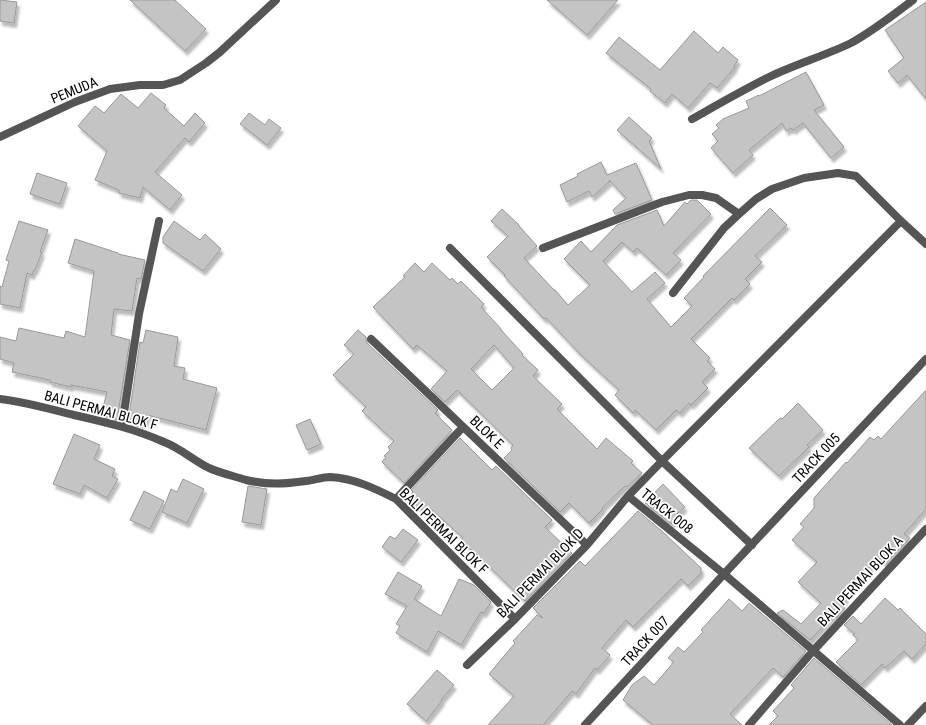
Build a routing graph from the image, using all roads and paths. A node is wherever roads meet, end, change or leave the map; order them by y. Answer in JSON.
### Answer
{"nodes":[{"id":1,"x":276,"y":0,"type":"edge"},
{"id":2,"x":913,"y":0,"type":"edge"},
{"id":3,"x":692,"y":118,"type":"dead end"},
{"id":4,"x":0,"y":137,"type":"edge"},
{"id":5,"x":739,"y":214,"type":"junction"},
{"id":6,"x":159,"y":221,"type":"dead end"},
{"id":7,"x":901,"y":221,"type":"junction"},
{"id":8,"x":926,"y":244,"type":"edge"},
{"id":9,"x":450,"y":248,"type":"dead end"},
{"id":10,"x":543,"y":248,"type":"dead end"},
{"id":11,"x":673,"y":293,"type":"dead end"},
{"id":12,"x":371,"y":339,"type":"dead end"},
{"id":13,"x":926,"y":359,"type":"edge"},
{"id":14,"x":0,"y":399,"type":"edge"},
{"id":15,"x":122,"y":426,"type":"junction"},
{"id":16,"x":463,"y":427,"type":"junction"},
{"id":17,"x":662,"y":461,"type":"junction"},
{"id":18,"x":628,"y":496,"type":"junction"},
{"id":19,"x":396,"y":499,"type":"junction"},
{"id":20,"x":926,"y":529,"type":"edge"},
{"id":21,"x":587,"y":545,"type":"junction"},
{"id":22,"x":752,"y":545,"type":"junction"},
{"id":23,"x":724,"y":574,"type":"junction"},
{"id":24,"x":515,"y":619,"type":"junction"},
{"id":25,"x":813,"y":651,"type":"junction"},
{"id":26,"x":467,"y":665,"type":"dead end"},
{"id":27,"x":926,"y":706,"type":"edge"},
{"id":28,"x":585,"y":725,"type":"edge"},
{"id":29,"x":750,"y":725,"type":"edge"},
{"id":30,"x":900,"y":725,"type":"edge"},
{"id":31,"x":908,"y":725,"type":"edge"}],
"edges":[{"from":1,"to":4,"type":"street","name":"PEMUDA"},
{"from":2,"to":3,"type":"street"},
{"from":5,"to":7,"type":"street"},
{"from":5,"to":10,"type":"street"},
{"from":5,"to":11,"type":"street"},
{"from":6,"to":15,"type":"street"},
{"from":7,"to":8,"type":"street"},
{"from":7,"to":17,"type":"street","name":"TRACK 008"},
{"from":9,"to":17,"type":"street"},
{"from":12,"to":16,"type":"street","name":"BLOK E"},
{"from":13,"to":22,"type":"street","name":"TRACK 005"},
{"from":14,"to":15,"type":"street","name":"BALI PERMAI BLOK F"},
{"from":15,"to":19,"type":"street","name":"BALI PERMAI BLOK F"},
{"from":16,"to":19,"type":"street"},
{"from":16,"to":21,"type":"street","name":"BLOK E"},
{"from":17,"to":18,"type":"street","name":"TRACK 008"},
{"from":17,"to":22,"type":"street"},
{"from":18,"to":21,"type":"street","name":"BALI PERMAI BLOK D"},
{"from":18,"to":23,"type":"street","name":"TRACK 008"},
{"from":19,"to":24,"type":"street","name":"BALI PERMAI BLOK F"},
{"from":20,"to":25,"type":"street","name":"BALI PERMAI BLOK A"},
{"from":21,"to":24,"type":"street","name":"BALI PERMAI BLOK D"},
{"from":22,"to":23,"type":"street","name":"TRACK 005"},
{"from":23,"to":25,"type":"street","name":"TRACK 008"},
{"from":23,"to":28,"type":"street","name":"TRACK 007"},
{"from":24,"to":26,"type":"street","name":"BALI PERMAI BLOK D"},
{"from":25,"to":29,"type":"street","name":"BALI PERMAI BLOK A"},
{"from":25,"to":30,"type":"street","name":"TRACK 008"},
{"from":27,"to":31,"type":"street"}]}
